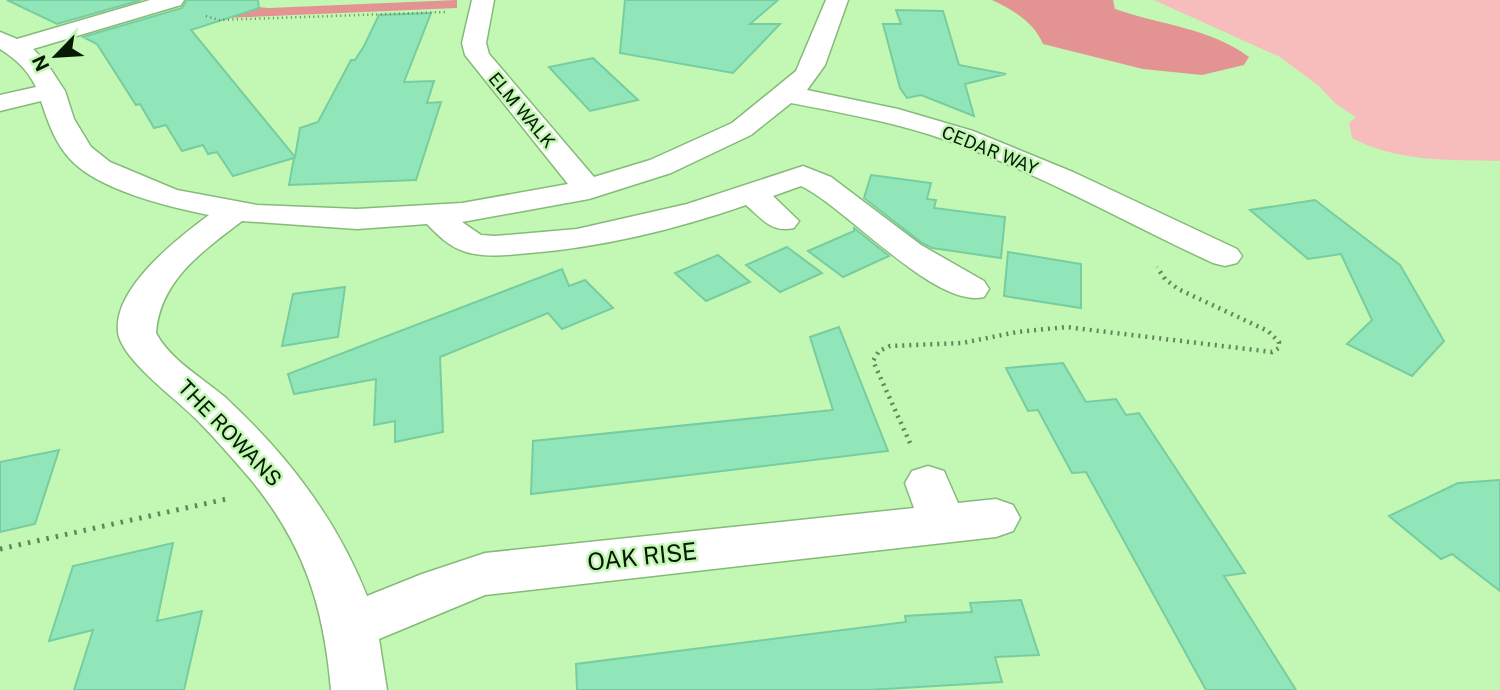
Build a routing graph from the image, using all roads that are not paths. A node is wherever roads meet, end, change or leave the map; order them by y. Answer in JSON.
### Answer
{"nodes":[{"id":1,"x":837,"y":0,"type":"edge"},
{"id":2,"x":171,"y":1,"type":"edge"},
{"id":3,"x":485,"y":14,"type":"edge"},
{"id":4,"x":8,"y":43,"type":"edge"},
{"id":5,"x":52,"y":91,"type":"junction"},
{"id":6,"x":787,"y":94,"type":"junction"},
{"id":7,"x":0,"y":103,"type":"edge"},
{"id":8,"x":589,"y":190,"type":"junction"},
{"id":9,"x":751,"y":193,"type":"junction"},
{"id":10,"x":232,"y":213,"type":"junction"},
{"id":11,"x":436,"y":215,"type":"junction"},
{"id":12,"x":783,"y":221,"type":"dead end"},
{"id":13,"x":1225,"y":256,"type":"dead end"},
{"id":14,"x":971,"y":289,"type":"dead end"},
{"id":15,"x":996,"y":518,"type":"dead end"},
{"id":16,"x":350,"y":627,"type":"junction"},
{"id":17,"x":359,"y":690,"type":"edge"}],
"edges":[{"from":1,"to":6,"type":"street"},
{"from":2,"to":4,"type":"street"},
{"from":3,"to":8,"type":"street","name":"ELM WALK"},
{"from":4,"to":5,"type":"street"},
{"from":5,"to":7,"type":"street"},
{"from":5,"to":10,"type":"street"},
{"from":6,"to":8,"type":"street"},
{"from":6,"to":13,"type":"street","name":"CEDAR WAY"},
{"from":8,"to":11,"type":"street"},
{"from":9,"to":11,"type":"street"},
{"from":9,"to":12,"type":"street"},
{"from":9,"to":14,"type":"street"},
{"from":10,"to":11,"type":"street"},
{"from":10,"to":16,"type":"street","name":"THE ROWANS"},
{"from":15,"to":16,"type":"street","name":"OAK RISE"},
{"from":16,"to":17,"type":"street","name":"THE ROWANS"}]}
